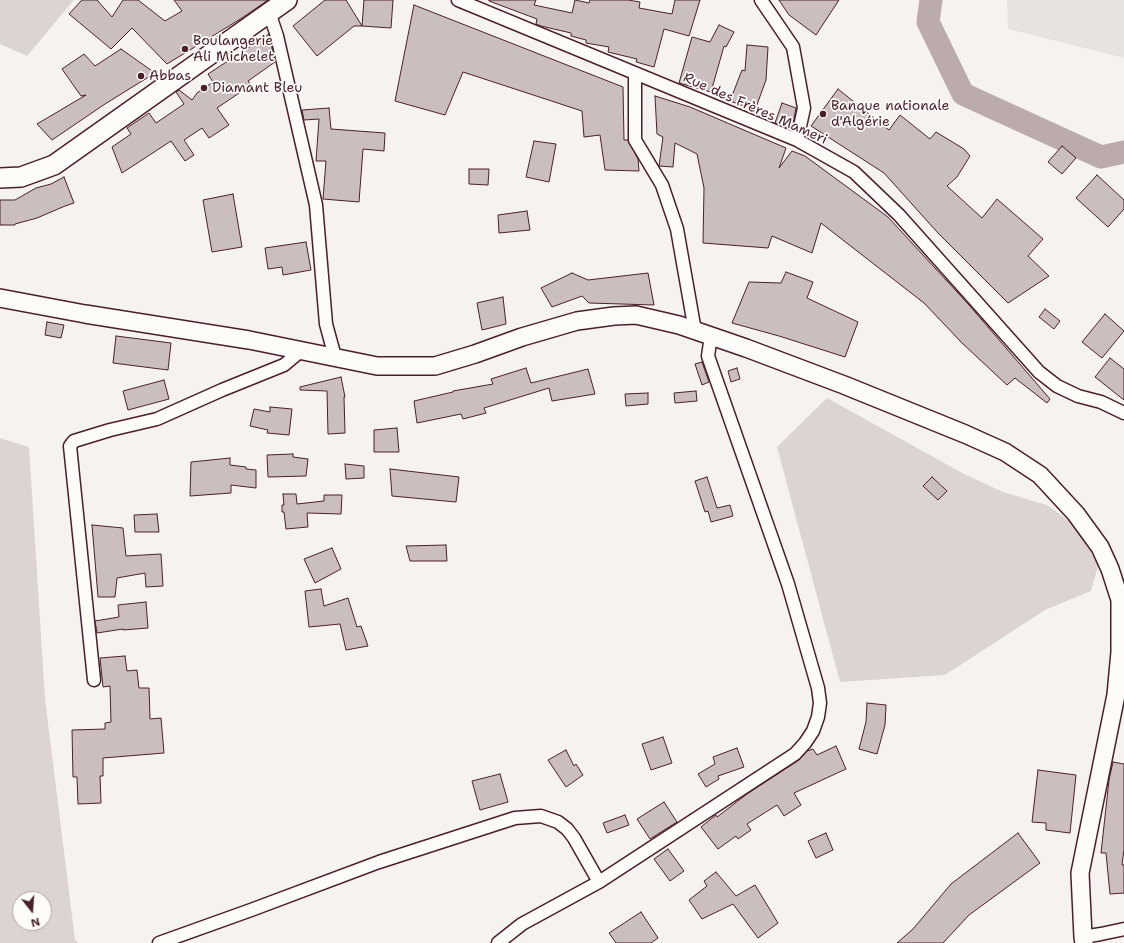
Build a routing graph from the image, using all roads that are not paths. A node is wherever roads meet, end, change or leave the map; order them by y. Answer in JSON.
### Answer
{"nodes":[{"id":1,"x":287,"y":0,"type":"edge"},
{"id":2,"x":458,"y":0,"type":"edge"},
{"id":3,"x":761,"y":0,"type":"edge"},
{"id":4,"x":269,"y":12,"type":"junction"},
{"id":5,"x":635,"y":74,"type":"junction"},
{"id":6,"x":797,"y":140,"type":"junction"},
{"id":7,"x":0,"y":178,"type":"edge"},
{"id":8,"x":0,"y":298,"type":"edge"},
{"id":9,"x":695,"y":331,"type":"junction"},
{"id":10,"x":712,"y":336,"type":"junction"},
{"id":11,"x":302,"y":350,"type":"junction"},
{"id":12,"x":335,"y":357,"type":"junction"},
{"id":13,"x":1124,"y":413,"type":"edge"},
{"id":14,"x":94,"y":680,"type":"dead end"},
{"id":15,"x":1120,"y":694,"type":"edge"},
{"id":16,"x":599,"y":882,"type":"junction"},
{"id":17,"x":1124,"y":929,"type":"edge"},
{"id":18,"x":1083,"y":940,"type":"edge"},
{"id":19,"x":159,"y":943,"type":"edge"},
{"id":20,"x":498,"y":943,"type":"edge"}],
"edges":[{"from":1,"to":4,"type":"main road"},
{"from":2,"to":5,"type":"street","name":"Rue des Frères Mameri"},
{"from":3,"to":6,"type":"street"},
{"from":4,"to":7,"type":"main road"},
{"from":4,"to":12,"type":"street"},
{"from":5,"to":6,"type":"street","name":"Rue des Frères Mameri"},
{"from":5,"to":9,"type":"street"},
{"from":6,"to":13,"type":"street","name":"Rue des Frères Mameri"},
{"from":8,"to":11,"type":"main road"},
{"from":9,"to":10,"type":"main road"},
{"from":9,"to":12,"type":"main road"},
{"from":10,"to":15,"type":"main road"},
{"from":10,"to":16,"type":"street"},
{"from":11,"to":12,"type":"main road"},
{"from":11,"to":14,"type":"street"},
{"from":15,"to":18,"type":"main road"},
{"from":16,"to":19,"type":"street"},
{"from":16,"to":20,"type":"street"},
{"from":17,"to":18,"type":"street"}]}
